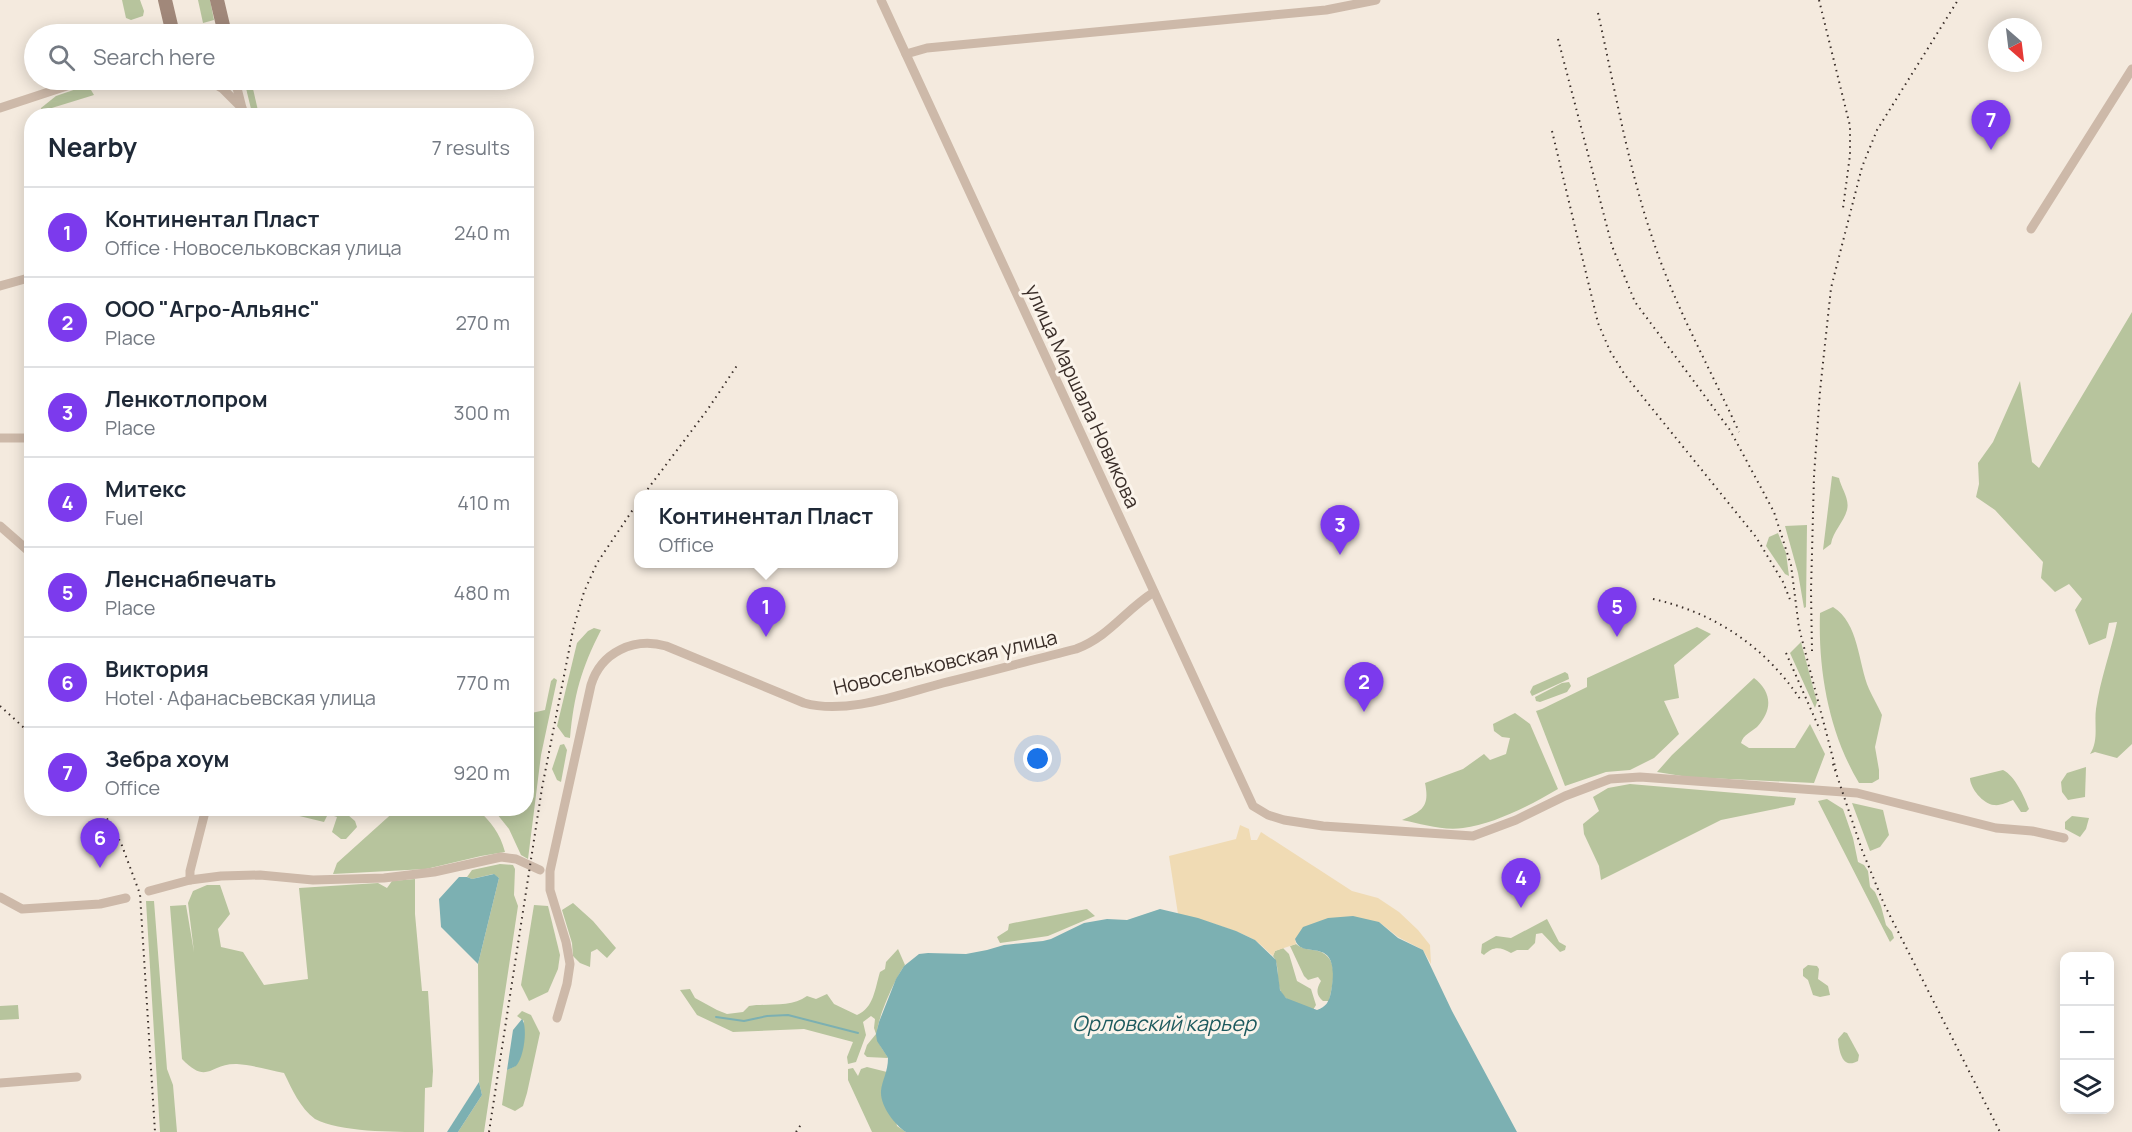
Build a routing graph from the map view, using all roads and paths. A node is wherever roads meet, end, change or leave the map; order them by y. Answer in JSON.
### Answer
{"nodes":[{"id":1,"x":165,"y":0,"type":"edge"},
{"id":2,"x":217,"y":0,"type":"edge"},
{"id":3,"x":881,"y":0,"type":"edge"},
{"id":4,"x":1376,"y":0,"type":"edge"},
{"id":5,"x":170,"y":24,"type":"edge"},
{"id":6,"x":223,"y":24,"type":"edge"},
{"id":7,"x":906,"y":54,"type":"junction"},
{"id":8,"x":2132,"y":69,"type":"edge"},
{"id":9,"x":55,"y":90,"type":"edge"},
{"id":10,"x":224,"y":90,"type":"edge"},
{"id":11,"x":238,"y":90,"type":"edge"},
{"id":12,"x":0,"y":108,"type":"edge"},
{"id":13,"x":240,"y":108,"type":"edge"},
{"id":14,"x":242,"y":108,"type":"edge"},
{"id":15,"x":2031,"y":229,"type":"dead end"},
{"id":16,"x":24,"y":279,"type":"edge"},
{"id":17,"x":0,"y":286,"type":"edge"},
{"id":18,"x":0,"y":438,"type":"edge"},
{"id":19,"x":24,"y":438,"type":"edge"},
{"id":20,"x":0,"y":526,"type":"edge"},
{"id":21,"x":24,"y":547,"type":"edge"},
{"id":22,"x":1154,"y":592,"type":"junction"},
{"id":23,"x":204,"y":816,"type":"edge"},
{"id":24,"x":2064,"y":838,"type":"dead end"},
{"id":25,"x":540,"y":870,"type":"dead end"},
{"id":26,"x":190,"y":880,"type":"junction"},
{"id":27,"x":149,"y":891,"type":"dead end"},
{"id":28,"x":0,"y":897,"type":"edge"},
{"id":29,"x":126,"y":898,"type":"dead end"},
{"id":30,"x":557,"y":1018,"type":"dead end"},
{"id":31,"x":77,"y":1077,"type":"dead end"},
{"id":32,"x":0,"y":1083,"type":"edge"}],
"edges":[{"from":1,"to":5,"type":"street"},
{"from":2,"to":6,"type":"street"},
{"from":3,"to":7,"type":"street","name":"улица Маршала Новикова"},
{"from":4,"to":7,"type":"street"},
{"from":7,"to":22,"type":"street","name":"улица Маршала Новикова"},
{"from":8,"to":15,"type":"street"},
{"from":9,"to":12,"type":"street"},
{"from":10,"to":13,"type":"street"},
{"from":11,"to":14,"type":"street"},
{"from":16,"to":17,"type":"street"},
{"from":18,"to":19,"type":"street"},
{"from":20,"to":21,"type":"street"},
{"from":22,"to":24,"type":"street","name":"улица Маршала Новикова"},
{"from":22,"to":30,"type":"street","name":"Новосельковская улица"},
{"from":23,"to":26,"type":"street"},
{"from":25,"to":26,"type":"street"},
{"from":26,"to":27,"type":"street"},
{"from":28,"to":29,"type":"street"},
{"from":31,"to":32,"type":"street"}]}
